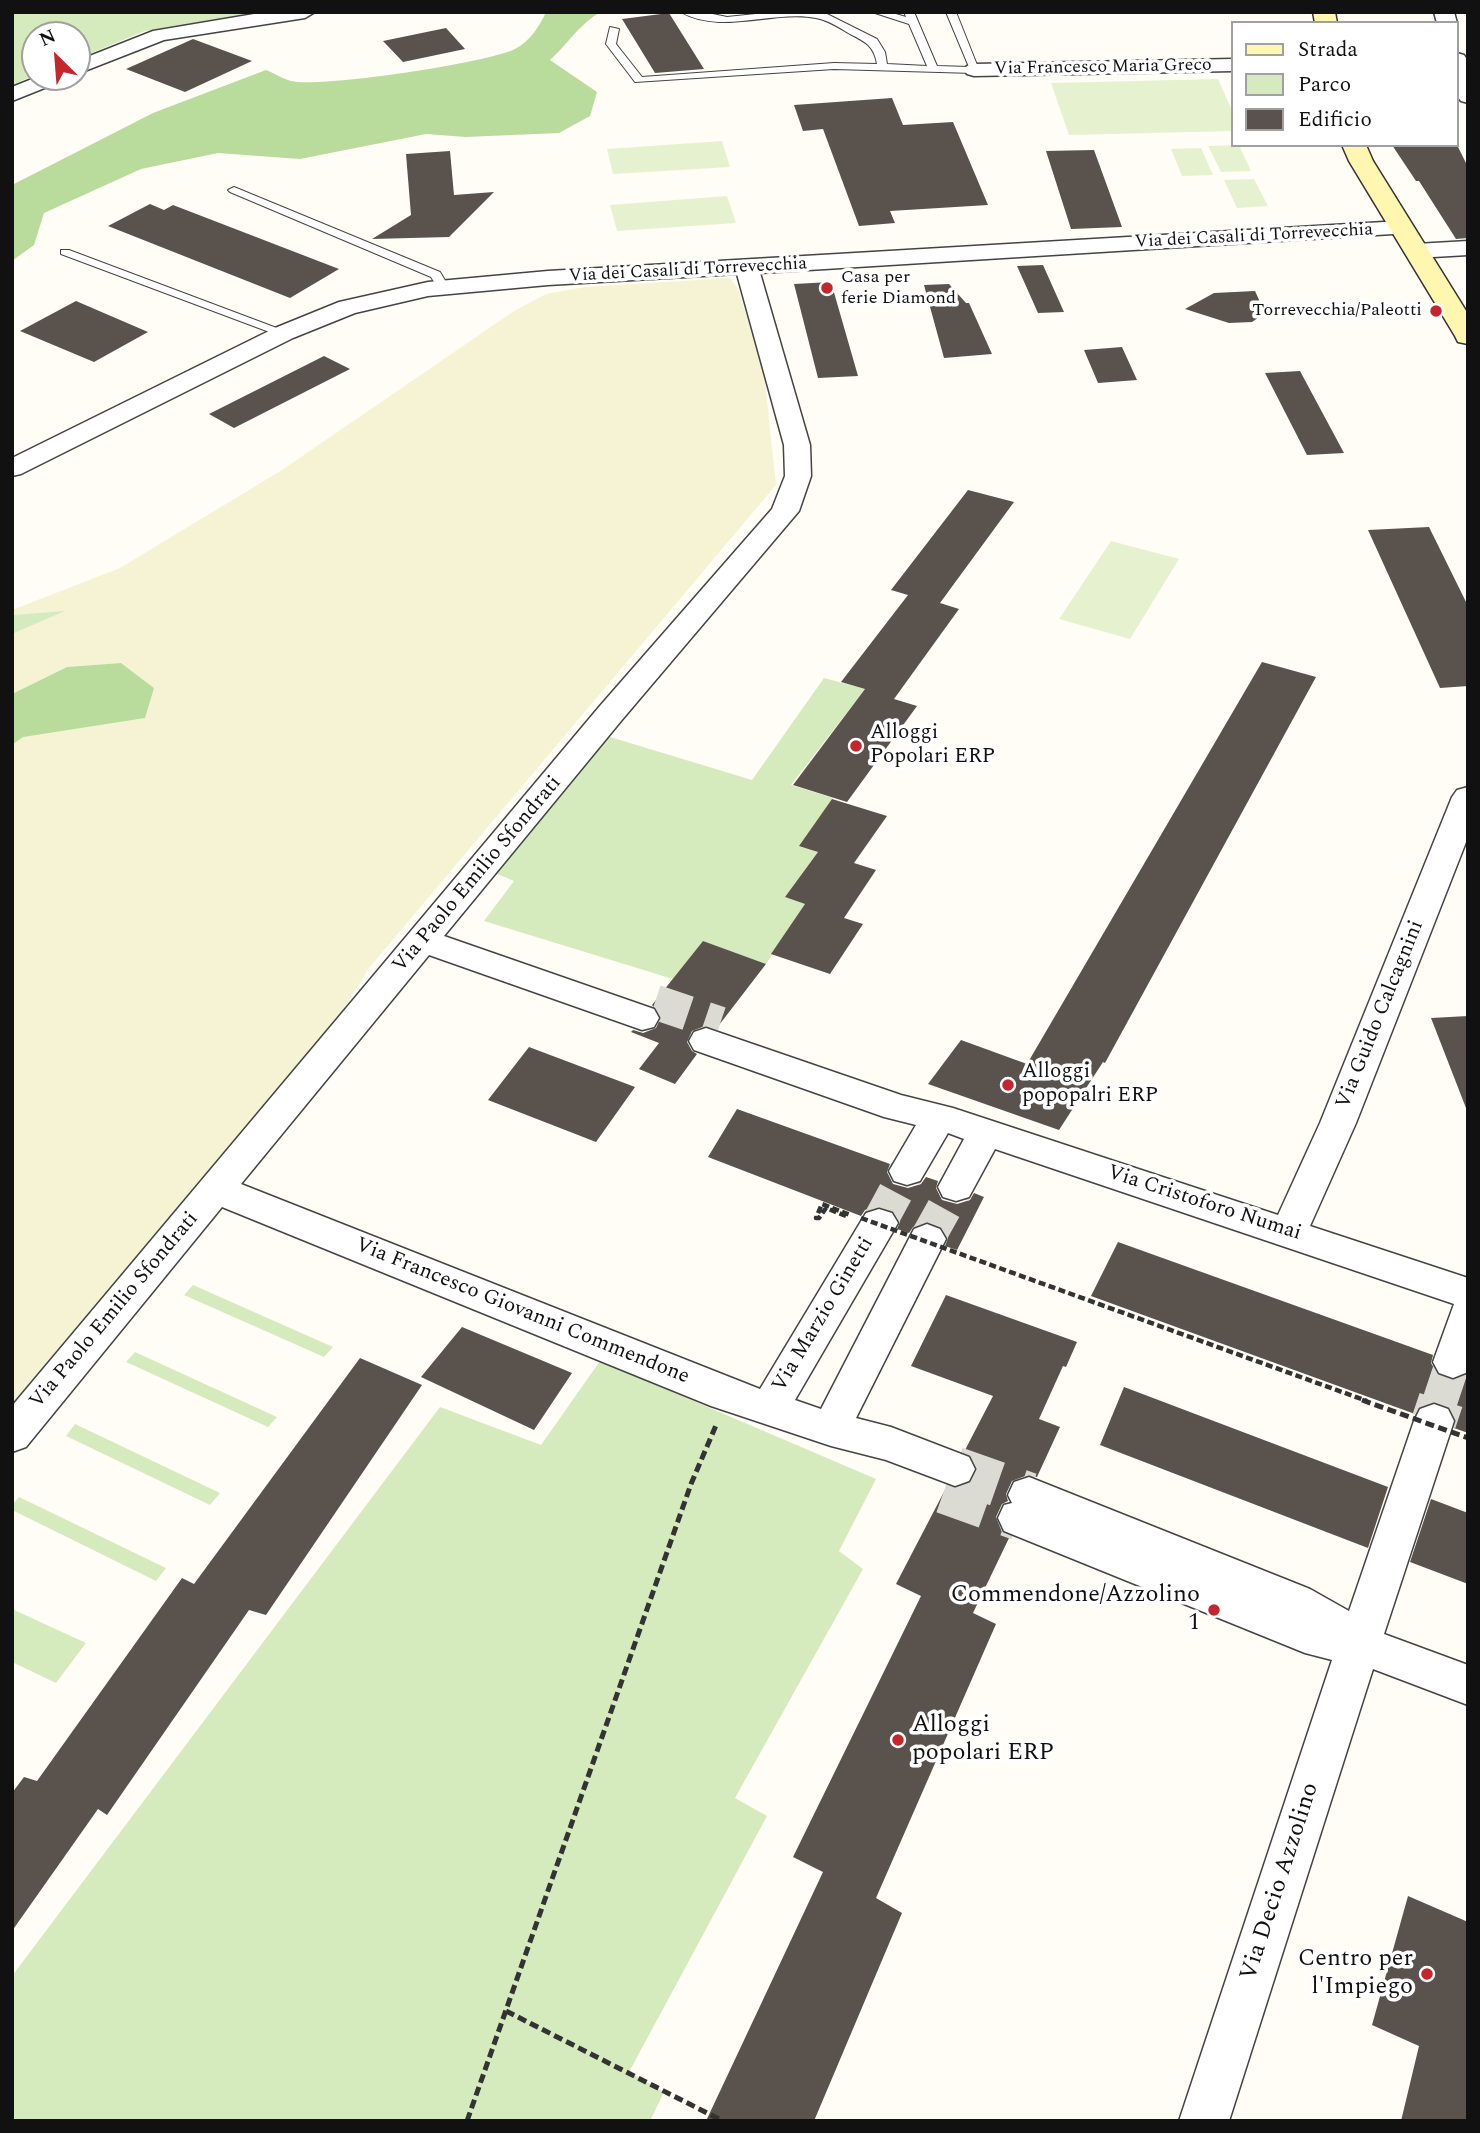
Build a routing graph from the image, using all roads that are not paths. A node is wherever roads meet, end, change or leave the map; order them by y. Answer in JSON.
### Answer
{"nodes":[{"id":1,"x":305,"y":12,"type":"edge"},
{"id":2,"x":686,"y":12,"type":"edge"},
{"id":3,"x":877,"y":12,"type":"edge"},
{"id":4,"x":951,"y":12,"type":"edge"},
{"id":5,"x":911,"y":17,"type":"edge"},
{"id":6,"x":614,"y":29,"type":"dead end"},
{"id":7,"x":91,"y":62,"type":"edge"},
{"id":8,"x":1232,"y":65,"type":"edge"},
{"id":9,"x":882,"y":66,"type":"junction"},
{"id":10,"x":1459,"y":66,"type":"edge"},
{"id":11,"x":933,"y":68,"type":"junction"},
{"id":12,"x":974,"y":71,"type":"junction"},
{"id":13,"x":1468,"y":97,"type":"edge"},
{"id":14,"x":1355,"y":147,"type":"edge"},
{"id":15,"x":234,"y":190,"type":"dead end"},
{"id":16,"x":1401,"y":228,"type":"junction"},
{"id":17,"x":1468,"y":248,"type":"edge"},
{"id":18,"x":1416,"y":251,"type":"junction"},
{"id":19,"x":65,"y":252,"type":"dead end"},
{"id":20,"x":747,"y":268,"type":"junction"},
{"id":21,"x":443,"y":287,"type":"junction"},
{"id":22,"x":284,"y":334,"type":"junction"},
{"id":23,"x":1468,"y":336,"type":"edge"},
{"id":24,"x":12,"y":468,"type":"edge"},
{"id":25,"x":1468,"y":797,"type":"edge"},
{"id":26,"x":431,"y":933,"type":"junction"},
{"id":27,"x":648,"y":1010,"type":"tunnel mouth"},
{"id":28,"x":713,"y":1033,"type":"tunnel mouth"},
{"id":29,"x":940,"y":1116,"type":"junction"},
{"id":30,"x":986,"y":1132,"type":"junction"},
{"id":31,"x":907,"y":1171,"type":"tunnel mouth"},
{"id":32,"x":956,"y":1186,"type":"tunnel mouth"},
{"id":33,"x":215,"y":1189,"type":"junction"},
{"id":34,"x":879,"y":1223,"type":"tunnel mouth"},
{"id":35,"x":1290,"y":1232,"type":"junction"},
{"id":36,"x":927,"y":1239,"type":"tunnel mouth"},
{"id":37,"x":1468,"y":1293,"type":"edge"},
{"id":38,"x":1468,"y":1314,"type":"edge"},
{"id":39,"x":1453,"y":1362,"type":"tunnel mouth"},
{"id":40,"x":770,"y":1407,"type":"junction"},
{"id":41,"x":831,"y":1429,"type":"junction"},
{"id":42,"x":1451,"y":1429,"type":"tunnel mouth"},
{"id":43,"x":12,"y":1436,"type":"edge"},
{"id":44,"x":950,"y":1480,"type":"tunnel mouth"},
{"id":45,"x":1024,"y":1506,"type":"tunnel mouth"},
{"id":46,"x":1359,"y":1644,"type":"junction"},
{"id":47,"x":1468,"y":1685,"type":"edge"},
{"id":48,"x":1204,"y":2121,"type":"edge"}],
"edges":[{"from":1,"to":7,"type":"street"},
{"from":2,"to":9,"type":"lane"},
{"from":3,"to":5,"type":"lane"},
{"from":4,"to":12,"type":"lane"},
{"from":5,"to":11,"type":"lane"},
{"from":6,"to":9,"type":"lane"},
{"from":8,"to":12,"type":"street","name":"Via Francesco Maria Greco"},
{"from":9,"to":11,"type":"lane"},
{"from":10,"to":13,"type":"street"},
{"from":11,"to":12,"type":"lane"},
{"from":14,"to":16,"type":"main road"},
{"from":15,"to":21,"type":"lane"},
{"from":16,"to":18,"type":"main road"},
{"from":16,"to":20,"type":"street","name":"Via dei Casali di Torrevecchia"},
{"from":17,"to":18,"type":"street"},
{"from":18,"to":23,"type":"main road"},
{"from":19,"to":22,"type":"lane"},
{"from":20,"to":21,"type":"street","name":"Via dei Casali di Torrevecchia"},
{"from":20,"to":26,"type":"street","name":"Via Paolo Emilio Sfondrati"},
{"from":21,"to":22,"type":"street","name":"Via dei Casali di Torrevecchia"},
{"from":22,"to":24,"type":"street","name":"Via dei Casali di Torrevecchia"},
{"from":25,"to":35,"type":"street","name":"Via Guido Calcagnini"},
{"from":26,"to":27,"type":"street"},
{"from":26,"to":33,"type":"street","name":"Via Paolo Emilio Sfondrati"},
{"from":28,"to":29,"type":"street","name":"Via Cristoforo Numai"},
{"from":29,"to":30,"type":"street","name":"Via Cristoforo Numai"},
{"from":29,"to":31,"type":"street"},
{"from":30,"to":32,"type":"street"},
{"from":30,"to":35,"type":"street","name":"Via Cristoforo Numai"},
{"from":33,"to":40,"type":"street","name":"Via Francesco Giovanni Commendone"},
{"from":33,"to":43,"type":"street","name":"Via Paolo Emilio Sfondrati"},
{"from":34,"to":40,"type":"street","name":"Via Marzio Ginetti"},
{"from":35,"to":37,"type":"street","name":"Via Cristoforo Numai"},
{"from":36,"to":41,"type":"street"},
{"from":38,"to":39,"type":"street"},
{"from":40,"to":41,"type":"street","name":"Via Francesco Giovanni Commendone"},
{"from":41,"to":44,"type":"street","name":"Via Francesco Giovanni Commendone"},
{"from":42,"to":46,"type":"street","name":"Via Decio Azzolino"},
{"from":45,"to":46,"type":"street"},
{"from":46,"to":47,"type":"street"},
{"from":46,"to":48,"type":"street","name":"Via Decio Azzolino"}]}
